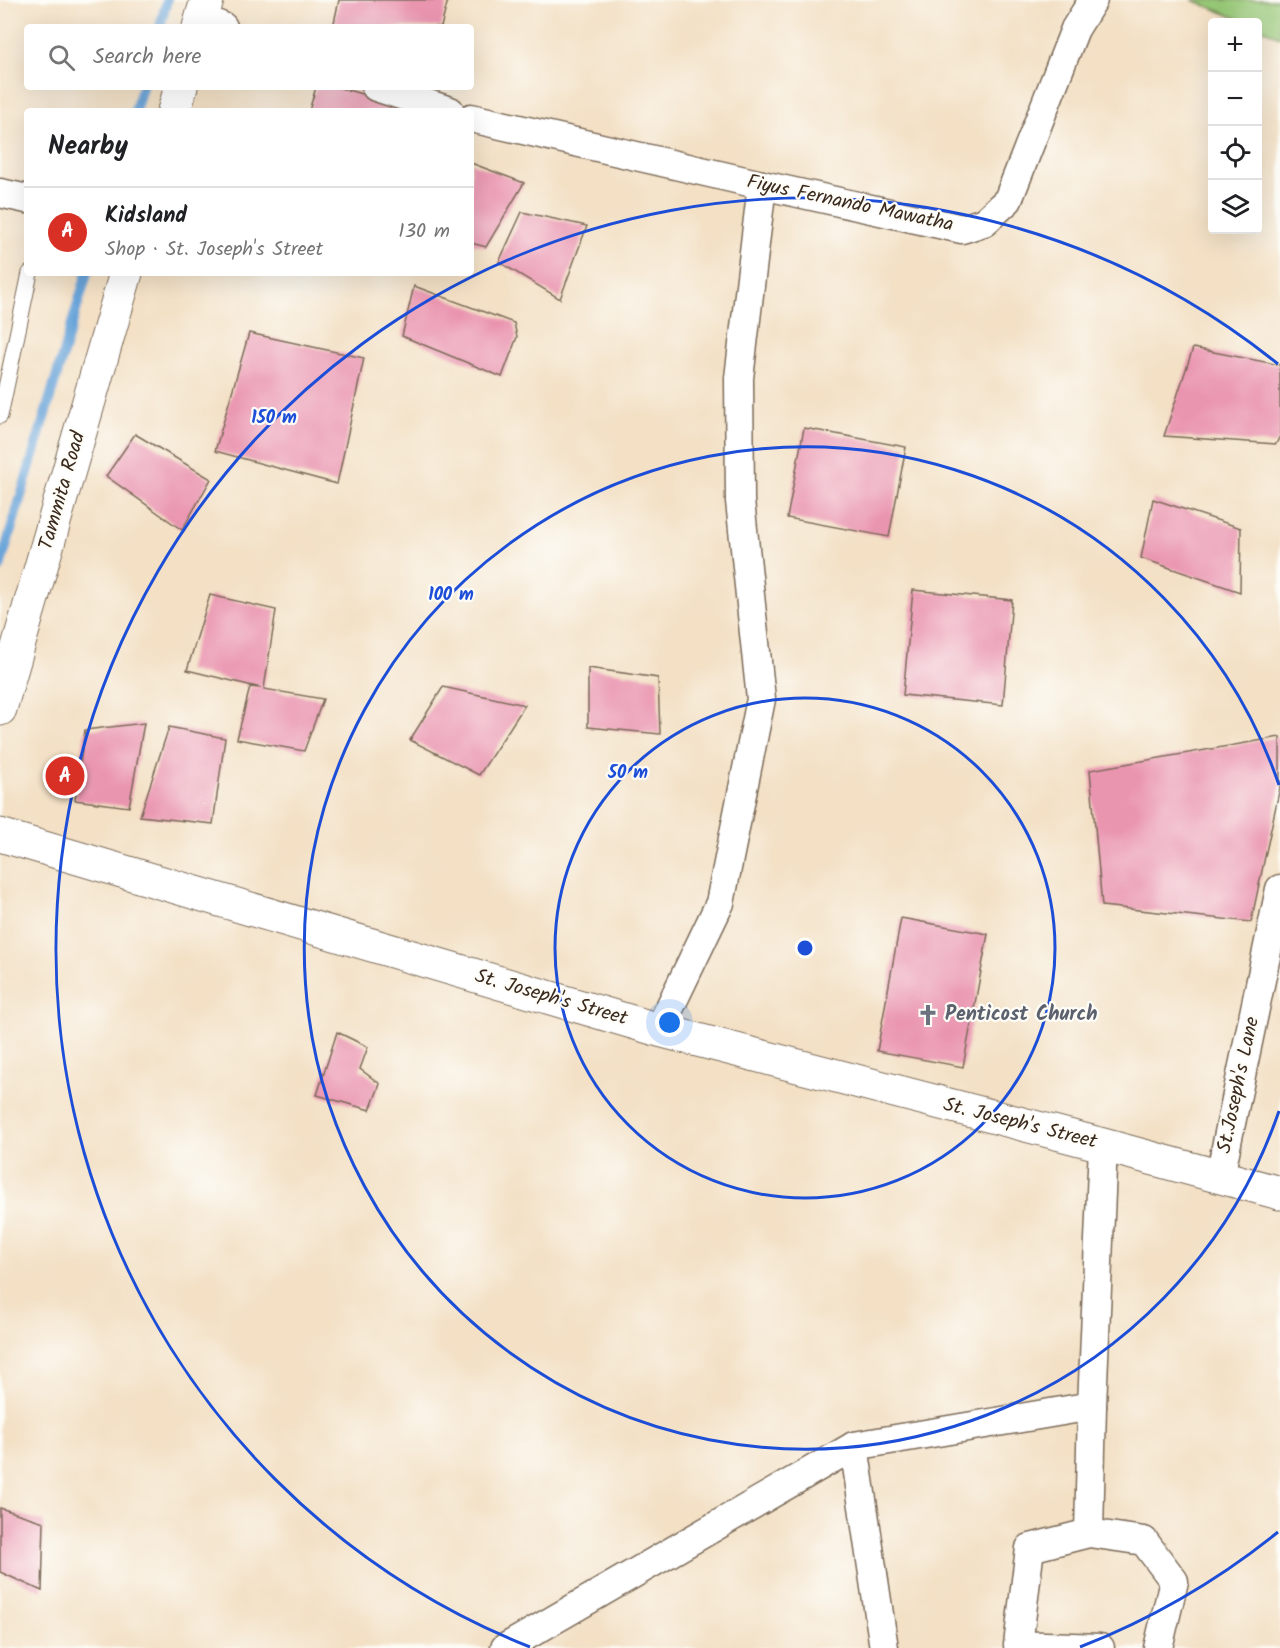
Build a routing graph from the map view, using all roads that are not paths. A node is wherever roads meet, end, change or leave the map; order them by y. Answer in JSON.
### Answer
{"nodes":[{"id":1,"x":1093,"y":0,"type":"edge"},
{"id":2,"x":180,"y":90,"type":"edge"},
{"id":3,"x":385,"y":90,"type":"edge"},
{"id":4,"x":175,"y":108,"type":"edge"},
{"id":5,"x":441,"y":108,"type":"edge"},
{"id":6,"x":474,"y":119,"type":"edge"},
{"id":7,"x":762,"y":185,"type":"junction"},
{"id":8,"x":0,"y":193,"type":"edge"},
{"id":9,"x":24,"y":198,"type":"edge"},
{"id":10,"x":29,"y":276,"type":"edge"},
{"id":11,"x":125,"y":276,"type":"edge"},
{"id":12,"x":0,"y":416,"type":"edge"},
{"id":13,"x":0,"y":709,"type":"edge"},
{"id":14,"x":2,"y":843,"type":"edge"},
{"id":15,"x":1280,"y":889,"type":"edge"},
{"id":16,"x":659,"y":1030,"type":"junction"},
{"id":17,"x":1103,"y":1145,"type":"junction"},
{"id":18,"x":1220,"y":1176,"type":"junction"},
{"id":19,"x":1280,"y":1192,"type":"edge"},
{"id":20,"x":1092,"y":1406,"type":"junction"},
{"id":21,"x":854,"y":1446,"type":"junction"},
{"id":22,"x":1089,"y":1533,"type":"junction"},
{"id":23,"x":505,"y":1648,"type":"edge"},
{"id":24,"x":884,"y":1648,"type":"edge"},
{"id":25,"x":1100,"y":1648,"type":"edge"},
{"id":26,"x":1158,"y":1648,"type":"edge"}],
"edges":[{"from":1,"to":7,"type":"street","name":"Fiyus Fernando Mawatha"},
{"from":2,"to":4,"type":"main road"},
{"from":3,"to":5,"type":"street"},
{"from":6,"to":7,"type":"street","name":"Fiyus Fernando Mawatha"},
{"from":7,"to":16,"type":"street"},
{"from":8,"to":9,"type":"street"},
{"from":10,"to":12,"type":"lane"},
{"from":11,"to":13,"type":"main road","name":"Tammita Road"},
{"from":14,"to":16,"type":"main road","name":"St. Joseph's Street"},
{"from":15,"to":18,"type":"street","name":"St.Joseph's Lane"},
{"from":16,"to":17,"type":"main road","name":"St. Joseph's Street"},
{"from":17,"to":18,"type":"main road","name":"St. Joseph's Street"},
{"from":17,"to":20,"type":"street"},
{"from":18,"to":19,"type":"main road","name":"St. Joseph's Street"},
{"from":20,"to":21,"type":"street"},
{"from":20,"to":22,"type":"street"},
{"from":21,"to":23,"type":"street"},
{"from":21,"to":24,"type":"street"},
{"from":22,"to":25,"type":"street"},
{"from":22,"to":26,"type":"street"}]}
